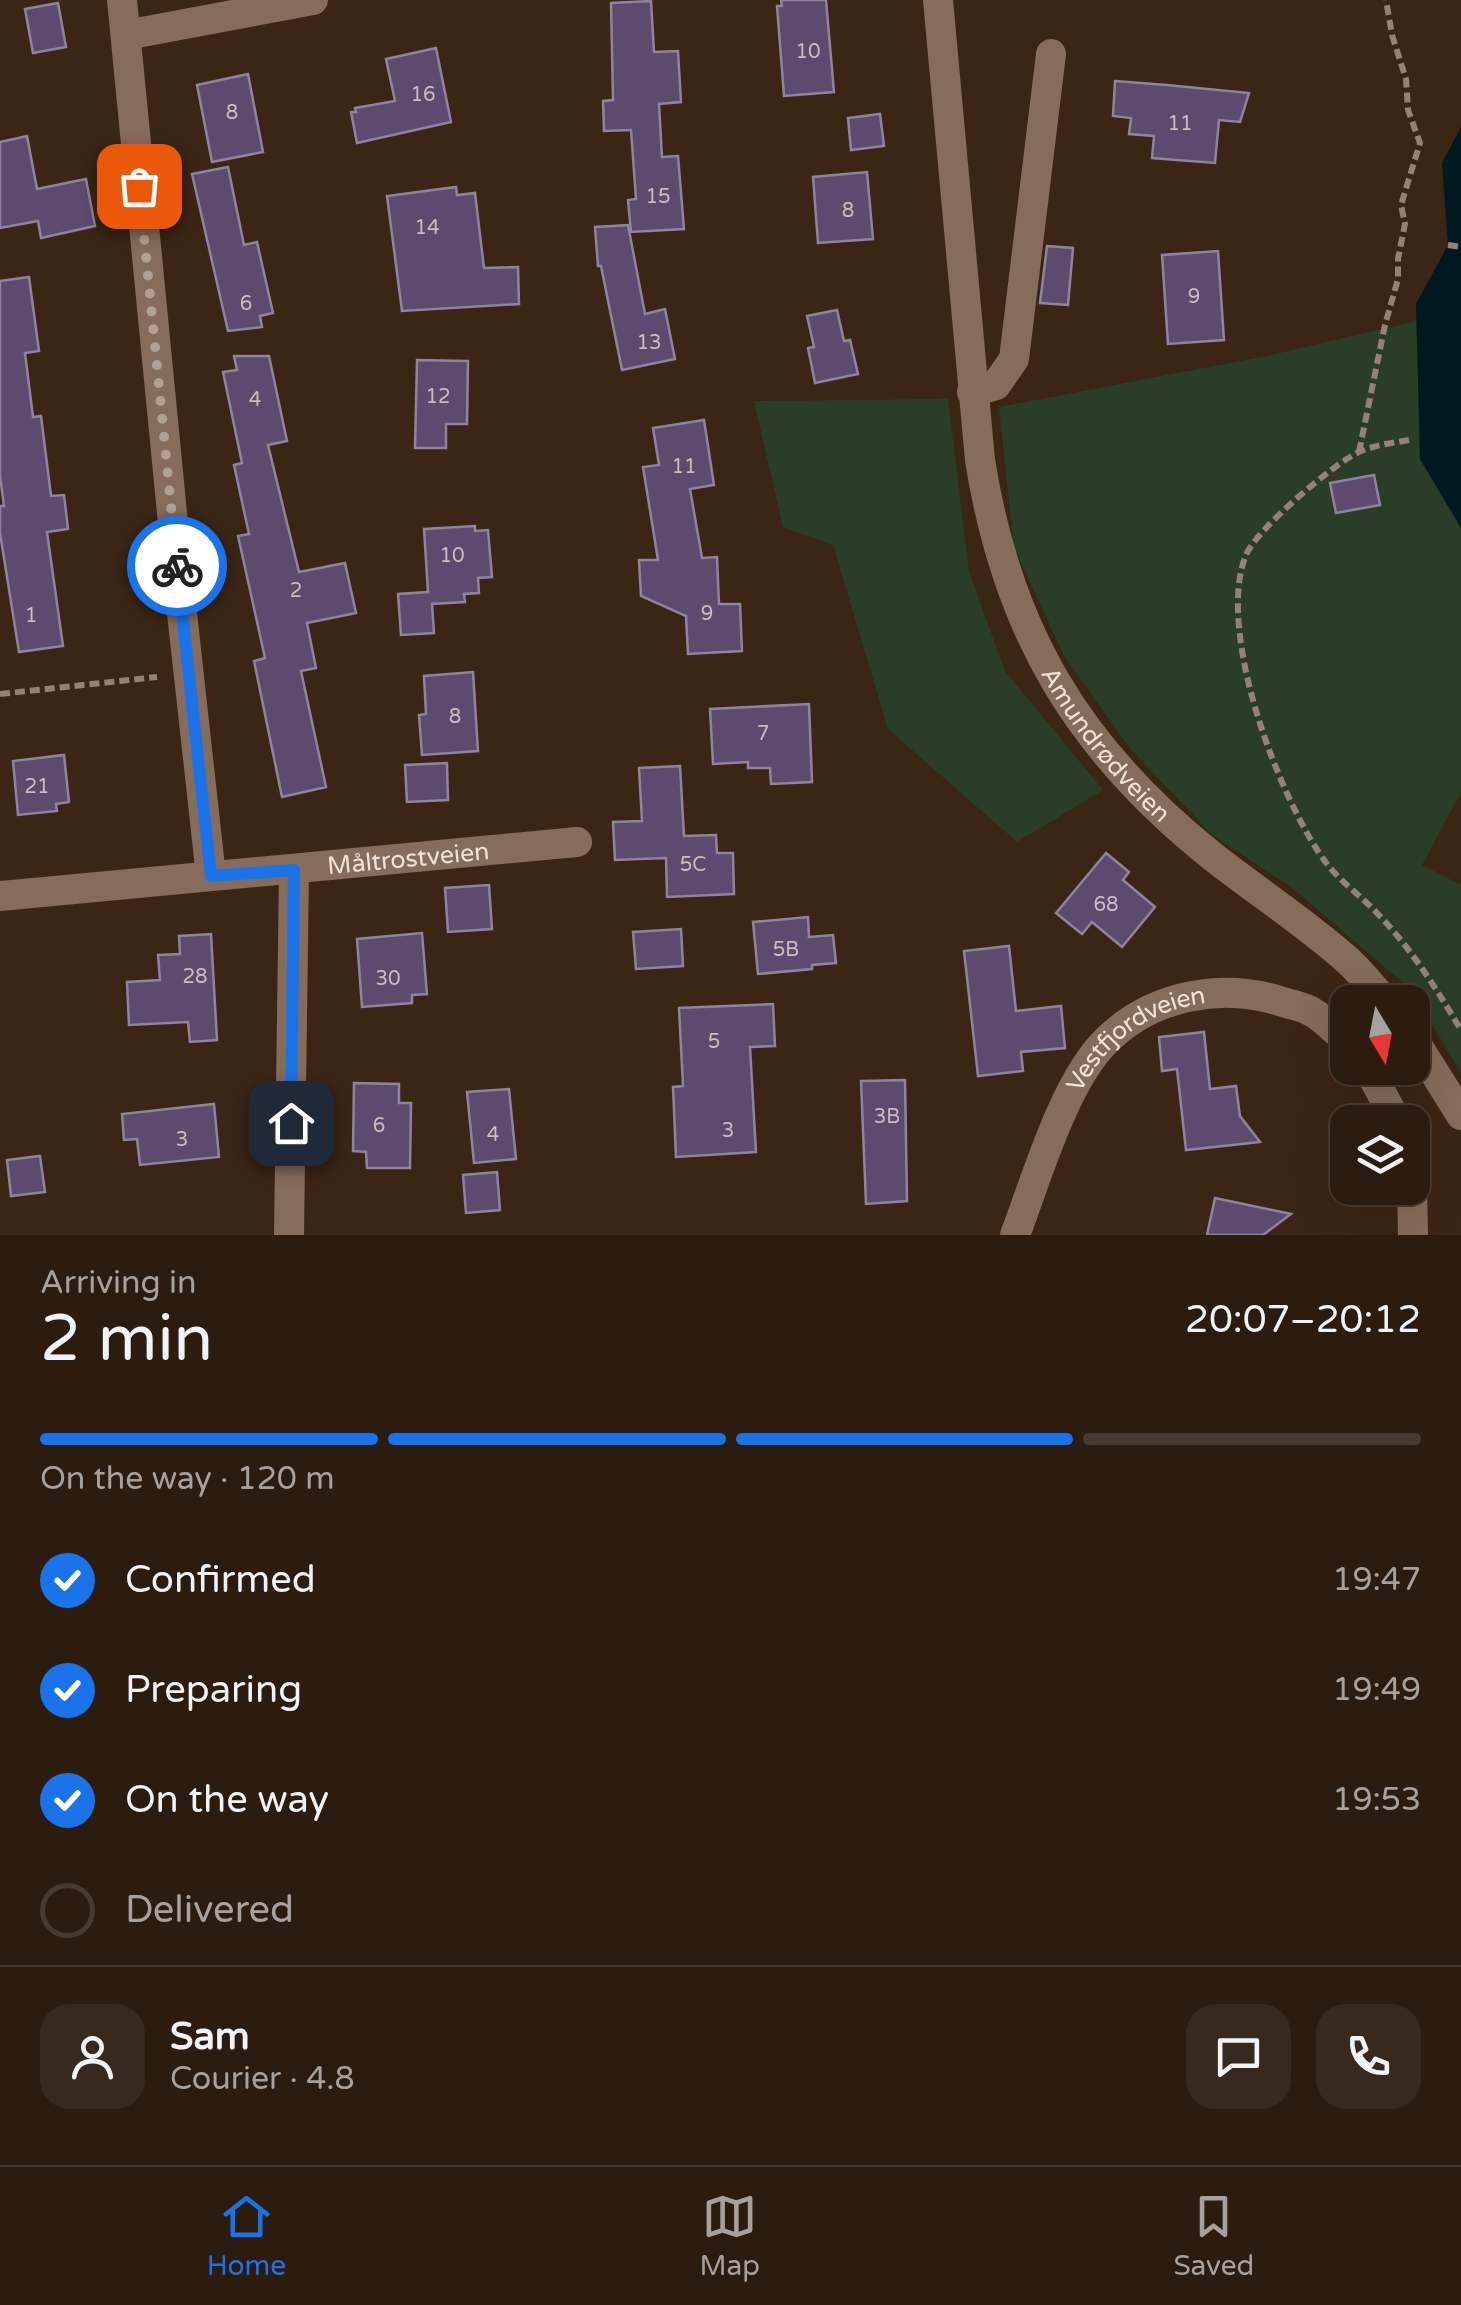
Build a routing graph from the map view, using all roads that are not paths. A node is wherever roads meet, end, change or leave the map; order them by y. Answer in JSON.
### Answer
{"nodes":[{"id":1,"x":122,"y":0,"type":"edge"},
{"id":2,"x":313,"y":0,"type":"edge"},
{"id":3,"x":938,"y":0,"type":"edge"},
{"id":4,"x":126,"y":35,"type":"junction"},
{"id":5,"x":1051,"y":54,"type":"dead end"},
{"id":6,"x":972,"y":392,"type":"junction"},
{"id":7,"x":577,"y":842,"type":"dead end"},
{"id":8,"x":294,"y":870,"type":"junction"},
{"id":9,"x":211,"y":876,"type":"junction"},
{"id":10,"x":0,"y":896,"type":"edge"},
{"id":11,"x":1371,"y":985,"type":"edge"},
{"id":12,"x":1330,"y":1027,"type":"edge"},
{"id":13,"x":1430,"y":1065,"type":"edge"},
{"id":14,"x":1461,"y":1114,"type":"edge"},
{"id":15,"x":1412,"y":1205,"type":"edge"},
{"id":16,"x":289,"y":1235,"type":"edge"},
{"id":17,"x":1015,"y":1235,"type":"edge"},
{"id":18,"x":1413,"y":1235,"type":"edge"}],
"edges":[{"from":1,"to":4,"type":"street"},
{"from":2,"to":4,"type":"street"},
{"from":3,"to":6,"type":"street","name":"Amundrødveien"},
{"from":4,"to":9,"type":"street"},
{"from":5,"to":6,"type":"street"},
{"from":6,"to":11,"type":"street","name":"Amundrødveien"},
{"from":7,"to":8,"type":"street","name":"Måltrostveien"},
{"from":8,"to":9,"type":"street","name":"Måltrostveien"},
{"from":8,"to":16,"type":"street"},
{"from":9,"to":10,"type":"street","name":"Måltrostveien"},
{"from":12,"to":17,"type":"street","name":"Vestfjordveien"},
{"from":13,"to":14,"type":"street"},
{"from":15,"to":18,"type":"street"}]}
